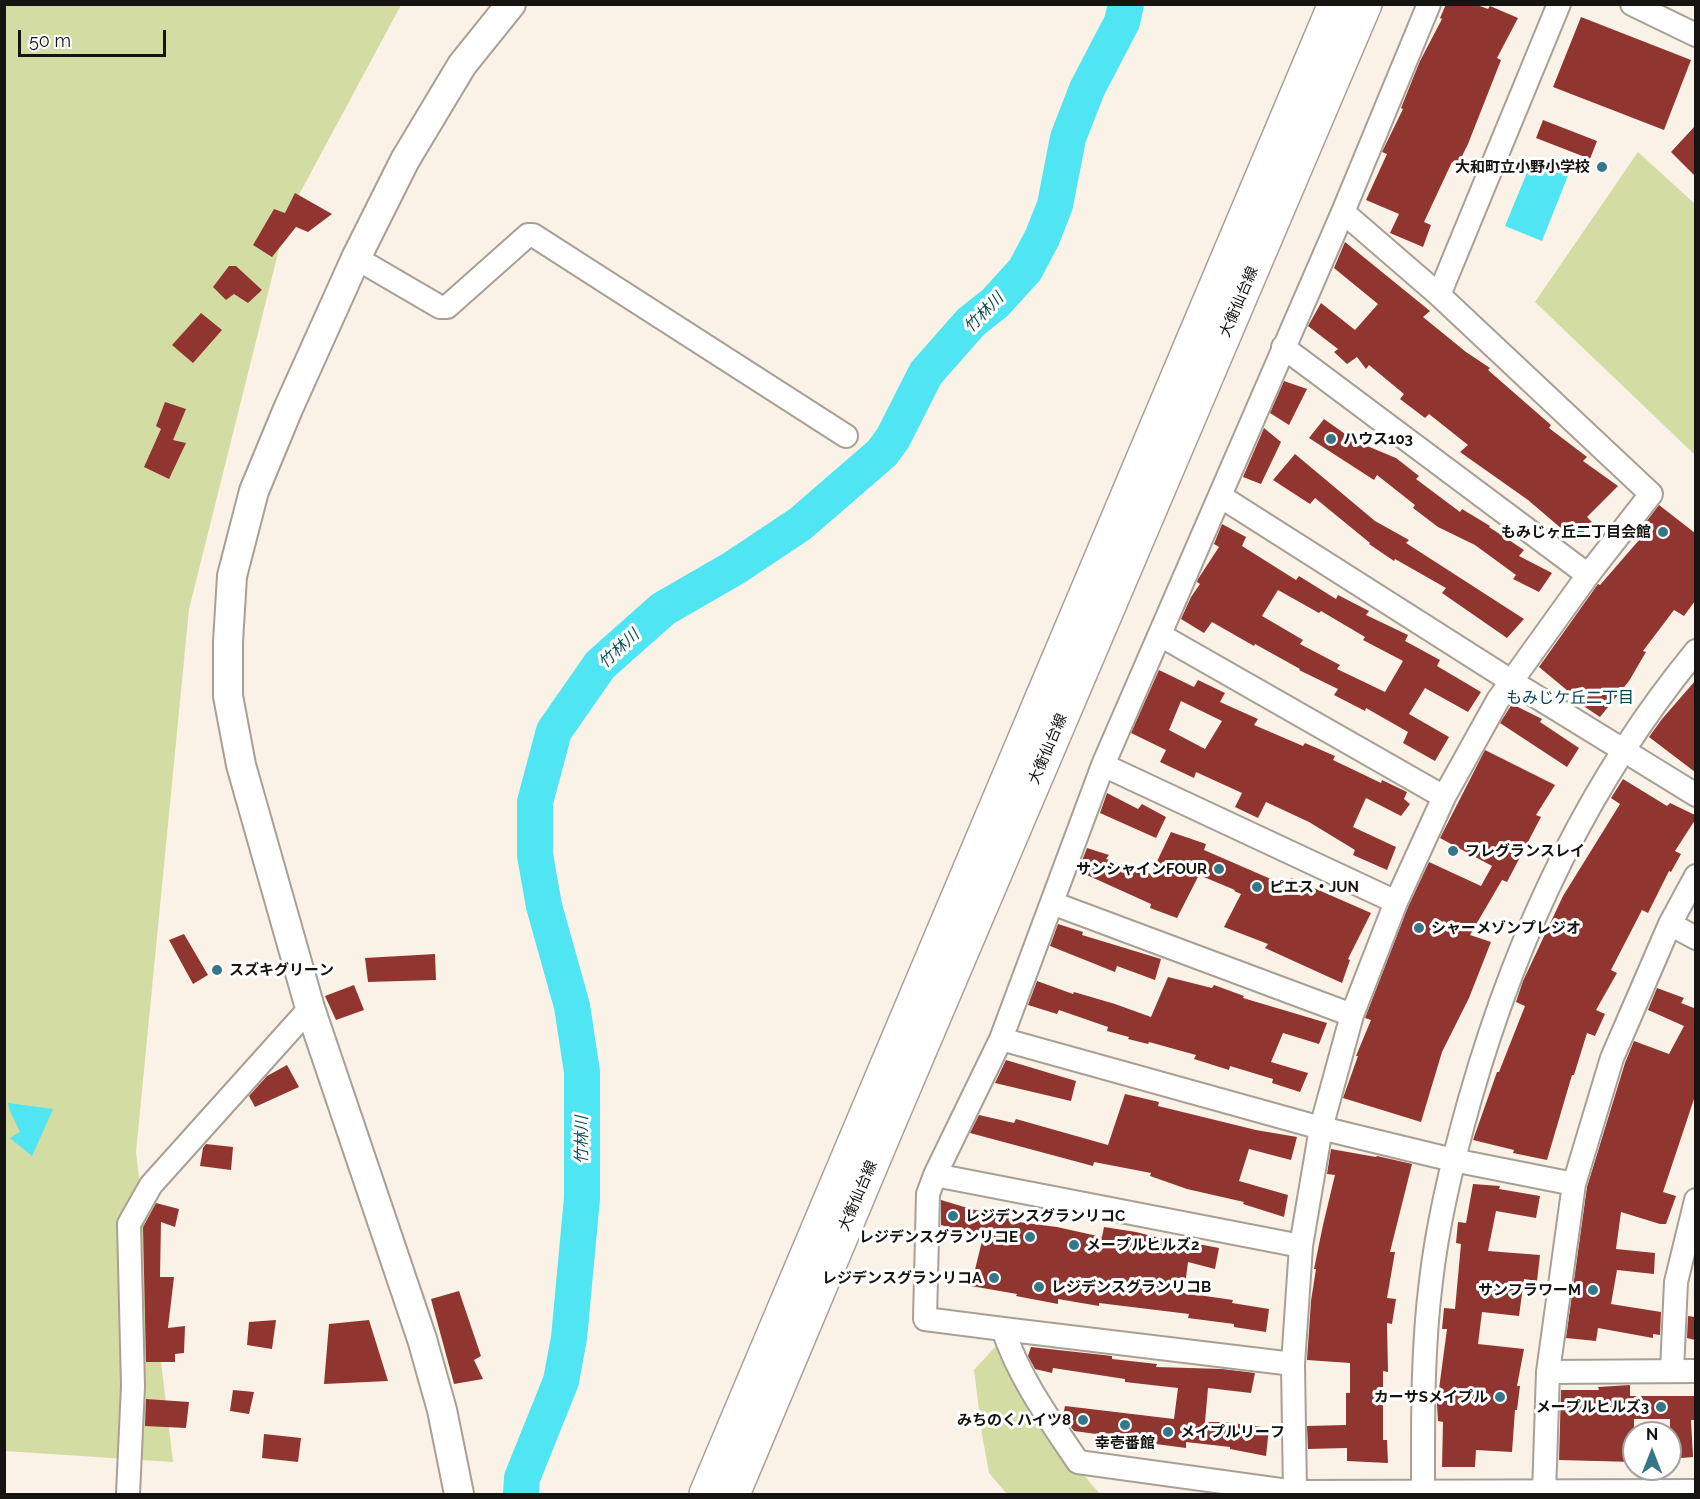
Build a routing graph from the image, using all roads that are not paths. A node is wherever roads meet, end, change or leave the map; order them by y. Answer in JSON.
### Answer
{"nodes":[{"id":1,"x":511,"y":4,"type":"edge"},
{"id":2,"x":1335,"y":4,"type":"edge"},
{"id":3,"x":1365,"y":4,"type":"edge"},
{"id":4,"x":1429,"y":4,"type":"edge"},
{"id":5,"x":1559,"y":4,"type":"edge"},
{"id":6,"x":1632,"y":4,"type":"edge"},
{"id":7,"x":1695,"y":35,"type":"edge"},
{"id":8,"x":1343,"y":212,"type":"junction"},
{"id":9,"x":356,"y":258,"type":"junction"},
{"id":10,"x":1439,"y":295,"type":"junction"},
{"id":11,"x":1283,"y":348,"type":"junction"},
{"id":12,"x":846,"y":436,"type":"dead end"},
{"id":13,"x":1220,"y":496,"type":"junction"},
{"id":14,"x":1588,"y":574,"type":"junction"},
{"id":15,"x":1160,"y":635,"type":"junction"},
{"id":16,"x":1695,"y":651,"type":"edge"},
{"id":17,"x":1511,"y":681,"type":"junction"},
{"id":18,"x":1623,"y":752,"type":"junction"},
{"id":19,"x":1103,"y":765,"type":"junction"},
{"id":20,"x":1695,"y":795,"type":"edge"},
{"id":21,"x":1444,"y":797,"type":"junction"},
{"id":22,"x":1695,"y":876,"type":"edge"},
{"id":23,"x":1396,"y":902,"type":"junction"},
{"id":24,"x":1052,"y":903,"type":"junction"},
{"id":25,"x":1670,"y":924,"type":"junction"},
{"id":26,"x":1695,"y":938,"type":"edge"},
{"id":27,"x":310,"y":1008,"type":"junction"},
{"id":28,"x":1352,"y":1015,"type":"junction"},
{"id":29,"x":1001,"y":1039,"type":"junction"},
{"id":30,"x":1321,"y":1128,"type":"junction"},
{"id":31,"x":1453,"y":1160,"type":"junction"},
{"id":32,"x":935,"y":1175,"type":"junction"},
{"id":33,"x":1574,"y":1184,"type":"junction"},
{"id":34,"x":1695,"y":1200,"type":"edge"},
{"id":35,"x":1301,"y":1246,"type":"junction"},
{"id":36,"x":1003,"y":1329,"type":"junction"},
{"id":37,"x":1293,"y":1365,"type":"junction"},
{"id":38,"x":1672,"y":1371,"type":"junction"},
{"id":39,"x":1695,"y":1371,"type":"edge"},
{"id":40,"x":1548,"y":1372,"type":"junction"},
{"id":41,"x":1695,"y":1491,"type":"edge"},
{"id":42,"x":1544,"y":1492,"type":"edge"},
{"id":43,"x":1295,"y":1493,"type":"edge"},
{"id":44,"x":1423,"y":1493,"type":"edge"},
{"id":45,"x":128,"y":1494,"type":"edge"},
{"id":46,"x":459,"y":1494,"type":"edge"},
{"id":47,"x":706,"y":1494,"type":"edge"},
{"id":48,"x":733,"y":1494,"type":"edge"}],
"edges":[{"from":1,"to":9,"type":"street"},
{"from":2,"to":47,"type":"main road","name":"大衡仙台線"},
{"from":3,"to":48,"type":"main road","name":"大衡仙台線"},
{"from":4,"to":8,"type":"street"},
{"from":5,"to":10,"type":"street"},
{"from":6,"to":7,"type":"street"},
{"from":8,"to":10,"type":"street"},
{"from":8,"to":11,"type":"street"},
{"from":9,"to":12,"type":"street"},
{"from":9,"to":27,"type":"street"},
{"from":10,"to":14,"type":"street"},
{"from":11,"to":13,"type":"street"},
{"from":11,"to":14,"type":"street"},
{"from":13,"to":15,"type":"street"},
{"from":13,"to":17,"type":"street"},
{"from":14,"to":17,"type":"street"},
{"from":15,"to":19,"type":"street"},
{"from":15,"to":21,"type":"street"},
{"from":16,"to":18,"type":"street"},
{"from":17,"to":18,"type":"street"},
{"from":17,"to":21,"type":"street"},
{"from":18,"to":20,"type":"street"},
{"from":18,"to":31,"type":"street"},
{"from":19,"to":23,"type":"street"},
{"from":19,"to":24,"type":"street"},
{"from":21,"to":23,"type":"street"},
{"from":22,"to":25,"type":"street"},
{"from":23,"to":28,"type":"street"},
{"from":24,"to":28,"type":"street"},
{"from":24,"to":29,"type":"street"},
{"from":25,"to":26,"type":"street"},
{"from":25,"to":33,"type":"street"},
{"from":27,"to":45,"type":"street"},
{"from":27,"to":46,"type":"street"},
{"from":28,"to":30,"type":"street"},
{"from":29,"to":30,"type":"street"},
{"from":29,"to":32,"type":"street"},
{"from":30,"to":31,"type":"street"},
{"from":30,"to":35,"type":"street"},
{"from":31,"to":33,"type":"street"},
{"from":31,"to":44,"type":"street"},
{"from":32,"to":35,"type":"street"},
{"from":32,"to":36,"type":"street"},
{"from":33,"to":40,"type":"street"},
{"from":34,"to":38,"type":"street"},
{"from":35,"to":37,"type":"street"},
{"from":36,"to":37,"type":"street"},
{"from":36,"to":43,"type":"street"},
{"from":37,"to":43,"type":"street"},
{"from":38,"to":39,"type":"street"},
{"from":38,"to":40,"type":"street"},
{"from":40,"to":42,"type":"street"},
{"from":41,"to":42,"type":"street"},
{"from":42,"to":44,"type":"street"},
{"from":43,"to":44,"type":"street"}]}
